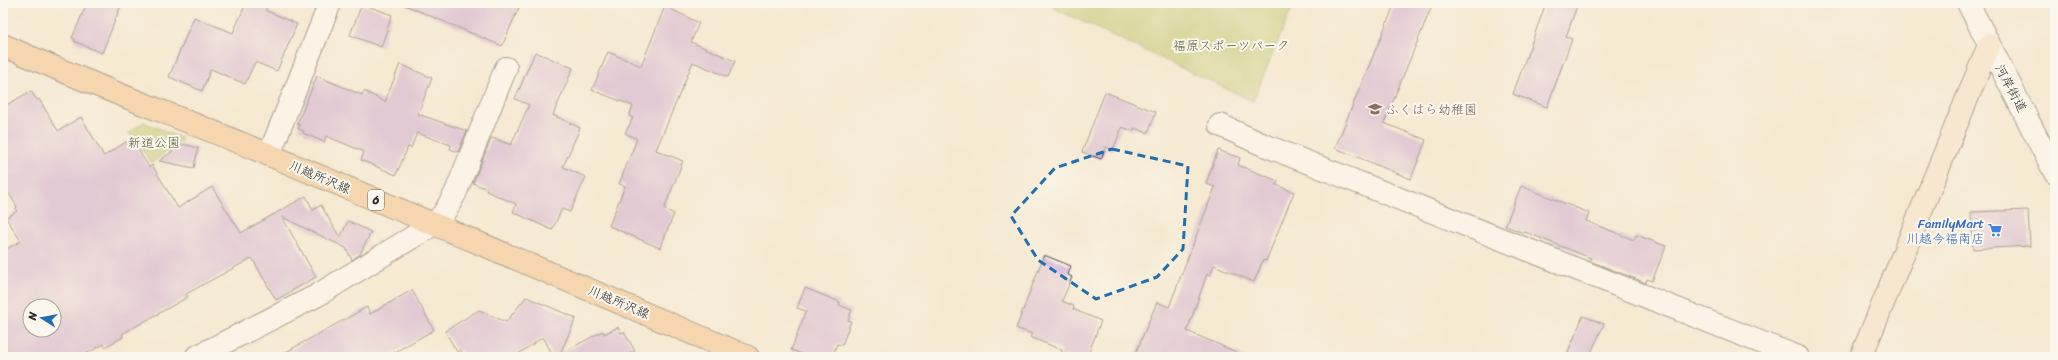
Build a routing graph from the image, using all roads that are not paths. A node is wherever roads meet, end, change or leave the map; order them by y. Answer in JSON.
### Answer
{"nodes":[{"id":1,"x":330,"y":3,"type":"edge"},
{"id":2,"x":1968,"y":3,"type":"edge"},
{"id":3,"x":3,"y":45,"type":"edge"},
{"id":4,"x":1989,"y":45,"type":"junction"},
{"id":5,"x":506,"y":68,"type":"dead end"},
{"id":6,"x":1220,"y":125,"type":"dead end"},
{"id":7,"x":269,"y":155,"type":"junction"},
{"id":8,"x":2055,"y":173,"type":"edge"},
{"id":9,"x":434,"y":224,"type":"junction"},
{"id":10,"x":196,"y":357,"type":"edge"},
{"id":11,"x":748,"y":357,"type":"edge"},
{"id":12,"x":1798,"y":357,"type":"edge"},
{"id":13,"x":1861,"y":357,"type":"edge"}],
"edges":[{"from":1,"to":7,"type":"street"},
{"from":2,"to":4,"type":"street","name":"河岸街道"},
{"from":3,"to":7,"type":"main road","name":"川越所沢線","number":"6"},
{"from":4,"to":8,"type":"street","name":"河岸街道"},
{"from":4,"to":13,"type":"street"},
{"from":5,"to":9,"type":"street"},
{"from":6,"to":12,"type":"street"},
{"from":7,"to":9,"type":"main road","name":"川越所沢線","number":"6"},
{"from":9,"to":10,"type":"street"},
{"from":9,"to":11,"type":"main road","name":"川越所沢線","number":"6"}]}
